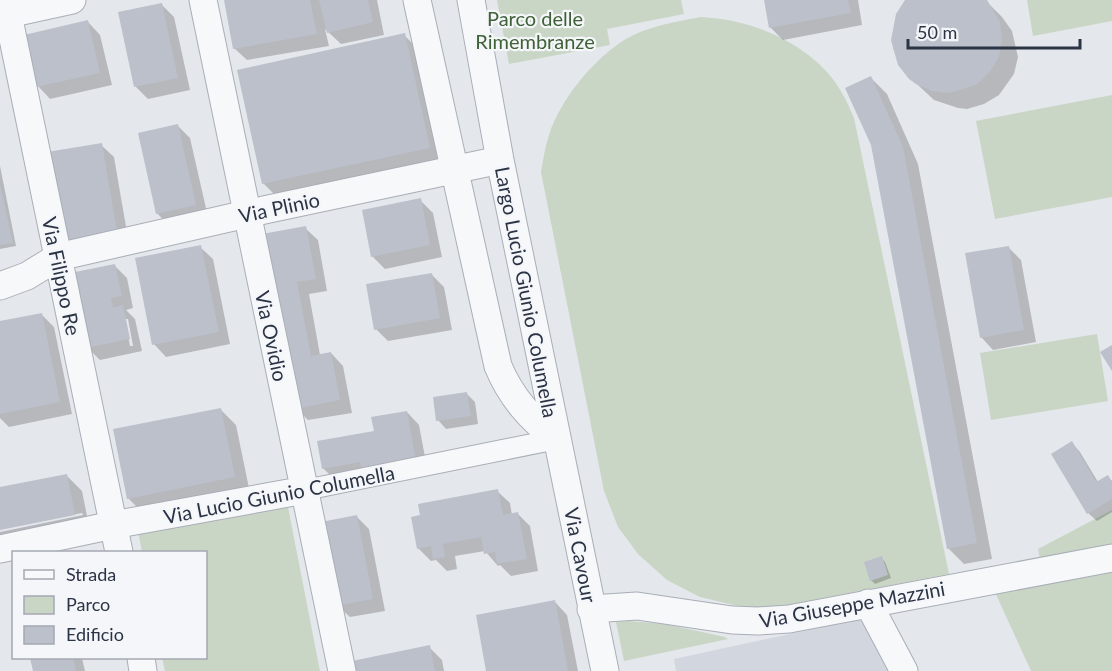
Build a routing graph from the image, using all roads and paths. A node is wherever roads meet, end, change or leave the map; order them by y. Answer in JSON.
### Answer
{"nodes":[{"id":1,"x":72,"y":0,"type":"edge"},
{"id":2,"x":203,"y":0,"type":"edge"},
{"id":3,"x":417,"y":0,"type":"edge"},
{"id":4,"x":471,"y":0,"type":"edge"},
{"id":5,"x":6,"y":7,"type":"edge"},
{"id":6,"x":501,"y":160,"type":"junction"},
{"id":7,"x":455,"y":170,"type":"junction"},
{"id":8,"x":247,"y":214,"type":"junction"},
{"id":9,"x":58,"y":257,"type":"junction"},
{"id":10,"x":0,"y":286,"type":"edge"},
{"id":11,"x":557,"y":439,"type":"junction"},
{"id":12,"x":305,"y":490,"type":"junction"},
{"id":13,"x":113,"y":525,"type":"junction"},
{"id":14,"x":0,"y":549,"type":"edge"},
{"id":15,"x":119,"y":551,"type":"edge"},
{"id":16,"x":1112,"y":558,"type":"edge"},
{"id":17,"x":868,"y":603,"type":"junction"},
{"id":18,"x":591,"y":609,"type":"junction"},
{"id":19,"x":342,"y":671,"type":"edge"},
{"id":20,"x":605,"y":671,"type":"edge"},
{"id":21,"x":904,"y":671,"type":"edge"}],
"edges":[{"from":1,"to":5,"type":"street"},
{"from":2,"to":8,"type":"street","name":"Via Ovidio"},
{"from":3,"to":7,"type":"street","name":"Largo Lucio Giunio Columella"},
{"from":4,"to":6,"type":"street","name":"Largo Lucio Giunio Columella"},
{"from":5,"to":9,"type":"street","name":"Via Filippo Re"},
{"from":6,"to":7,"type":"street","name":"Via Plinio"},
{"from":6,"to":11,"type":"street","name":"Largo Lucio Giunio Columella"},
{"from":7,"to":8,"type":"street","name":"Via Plinio"},
{"from":7,"to":11,"type":"street","name":"Largo Lucio Giunio Columella"},
{"from":8,"to":9,"type":"street","name":"Via Plinio"},
{"from":8,"to":12,"type":"street","name":"Via Ovidio"},
{"from":9,"to":10,"type":"street","name":"Via Plinio"},
{"from":9,"to":13,"type":"street","name":"Via Filippo Re"},
{"from":11,"to":12,"type":"street","name":"Via Lucio Giunio Columella"},
{"from":11,"to":18,"type":"street","name":"Via Cavour"},
{"from":12,"to":13,"type":"street","name":"Via Lucio Giunio Columella"},
{"from":12,"to":19,"type":"street","name":"Via Ovidio"},
{"from":13,"to":14,"type":"street","name":"Via Lucio Giunio Columella"},
{"from":13,"to":15,"type":"street","name":"Via Filippo Re"},
{"from":16,"to":17,"type":"street","name":"Via Giuseppe Mazzini"},
{"from":17,"to":18,"type":"street","name":"Via Giuseppe Mazzini"},
{"from":17,"to":21,"type":"street"},
{"from":18,"to":20,"type":"street","name":"Via Cavour"}]}
